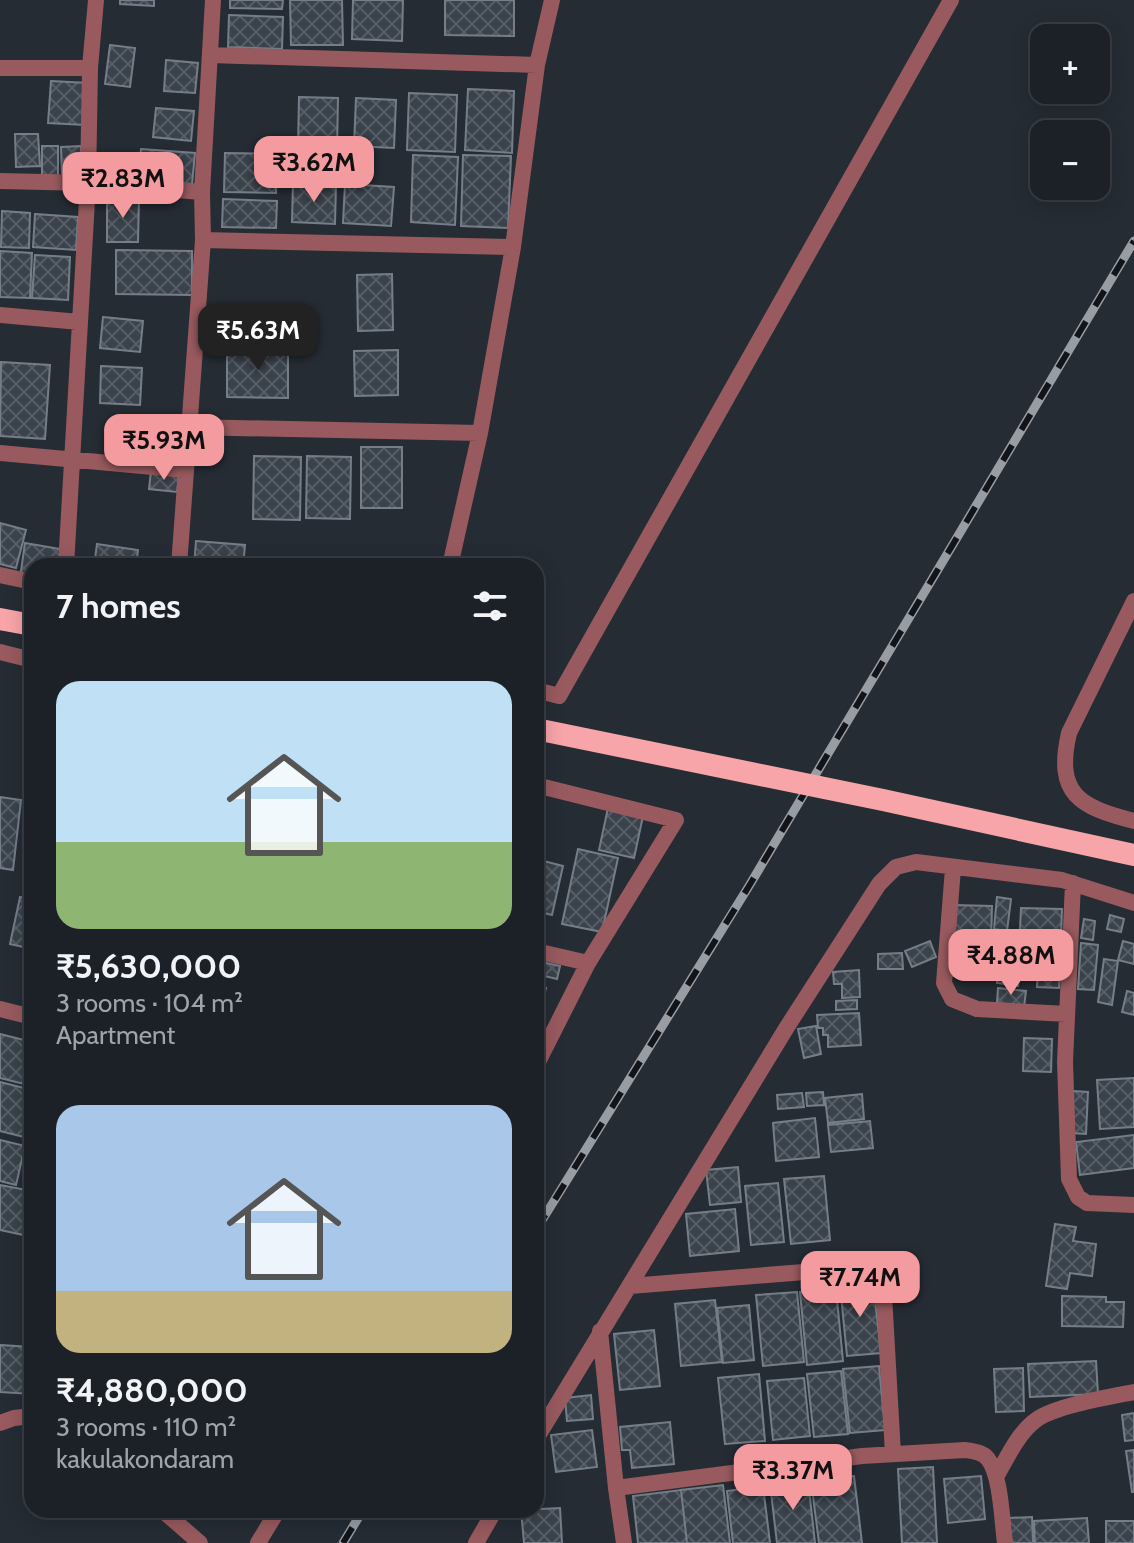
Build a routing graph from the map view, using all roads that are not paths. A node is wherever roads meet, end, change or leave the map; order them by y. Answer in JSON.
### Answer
{"nodes":[{"id":1,"x":96,"y":0,"type":"edge"},
{"id":2,"x":213,"y":0,"type":"edge"},
{"id":3,"x":552,"y":0,"type":"edge"},
{"id":4,"x":951,"y":0,"type":"edge"},
{"id":5,"x":210,"y":55,"type":"junction"},
{"id":6,"x":537,"y":65,"type":"junction"},
{"id":7,"x":0,"y":68,"type":"edge"},
{"id":8,"x":90,"y":68,"type":"junction"},
{"id":9,"x":0,"y":181,"type":"edge"},
{"id":10,"x":88,"y":183,"type":"junction"},
{"id":11,"x":202,"y":192,"type":"junction"},
{"id":12,"x":203,"y":240,"type":"junction"},
{"id":13,"x":513,"y":247,"type":"junction"},
{"id":14,"x":0,"y":315,"type":"edge"},
{"id":15,"x":80,"y":322,"type":"junction"},
{"id":16,"x":189,"y":427,"type":"junction"},
{"id":17,"x":480,"y":433,"type":"junction"},
{"id":18,"x":0,"y":453,"type":"edge"},
{"id":19,"x":72,"y":461,"type":"junction"},
{"id":20,"x":186,"y":470,"type":"junction"},
{"id":21,"x":66,"y":558,"type":"edge"},
{"id":22,"x":180,"y":558,"type":"edge"},
{"id":23,"x":452,"y":558,"type":"edge"},
{"id":24,"x":0,"y":575,"type":"edge"},
{"id":25,"x":24,"y":580,"type":"edge"},
{"id":26,"x":1134,"y":601,"type":"edge"},
{"id":27,"x":0,"y":619,"type":"edge"},
{"id":28,"x":24,"y":624,"type":"edge"},
{"id":29,"x":0,"y":652,"type":"edge"},
{"id":30,"x":24,"y":658,"type":"edge"},
{"id":31,"x":544,"y":692,"type":"edge"},
{"id":32,"x":544,"y":731,"type":"edge"},
{"id":33,"x":544,"y":787,"type":"edge"},
{"id":34,"x":1134,"y":821,"type":"edge"},
{"id":35,"x":1134,"y":855,"type":"edge"},
{"id":36,"x":953,"y":868,"type":"junction"},
{"id":37,"x":1073,"y":883,"type":"junction"},
{"id":38,"x":1134,"y":903,"type":"edge"},
{"id":39,"x":544,"y":953,"type":"edge"},
{"id":40,"x":588,"y":963,"type":"junction"},
{"id":41,"x":0,"y":1009,"type":"edge"},
{"id":42,"x":1067,"y":1014,"type":"junction"},
{"id":43,"x":24,"y":1015,"type":"edge"},
{"id":44,"x":544,"y":1050,"type":"edge"},
{"id":45,"x":1134,"y":1205,"type":"edge"},
{"id":46,"x":630,"y":1286,"type":"junction"},
{"id":47,"x":600,"y":1331,"type":"junction"},
{"id":48,"x":1134,"y":1392,"type":"edge"},
{"id":49,"x":24,"y":1417,"type":"edge"},
{"id":50,"x":0,"y":1423,"type":"edge"},
{"id":51,"x":544,"y":1426,"type":"edge"},
{"id":52,"x":893,"y":1454,"type":"junction"},
{"id":53,"x":996,"y":1477,"type":"junction"},
{"id":54,"x":616,"y":1488,"type":"junction"},
{"id":55,"x":171,"y":1518,"type":"edge"},
{"id":56,"x":273,"y":1518,"type":"edge"},
{"id":57,"x":490,"y":1518,"type":"edge"},
{"id":58,"x":200,"y":1543,"type":"edge"},
{"id":59,"x":258,"y":1543,"type":"edge"},
{"id":60,"x":476,"y":1543,"type":"edge"},
{"id":61,"x":624,"y":1543,"type":"edge"},
{"id":62,"x":1005,"y":1543,"type":"edge"}],
"edges":[{"from":1,"to":8,"type":"street"},
{"from":2,"to":5,"type":"street"},
{"from":3,"to":6,"type":"street"},
{"from":4,"to":31,"type":"street"},
{"from":5,"to":6,"type":"street"},
{"from":5,"to":11,"type":"street"},
{"from":6,"to":13,"type":"street"},
{"from":7,"to":8,"type":"street"},
{"from":8,"to":10,"type":"street"},
{"from":9,"to":10,"type":"street"},
{"from":10,"to":11,"type":"street"},
{"from":10,"to":15,"type":"street"},
{"from":11,"to":12,"type":"street"},
{"from":12,"to":13,"type":"street"},
{"from":12,"to":16,"type":"street"},
{"from":13,"to":17,"type":"street"},
{"from":14,"to":15,"type":"street"},
{"from":15,"to":19,"type":"street"},
{"from":16,"to":17,"type":"street"},
{"from":16,"to":20,"type":"street"},
{"from":17,"to":23,"type":"street"},
{"from":18,"to":19,"type":"street"},
{"from":19,"to":20,"type":"street"},
{"from":19,"to":21,"type":"street"},
{"from":20,"to":22,"type":"street"},
{"from":24,"to":25,"type":"street"},
{"from":26,"to":34,"type":"street"},
{"from":27,"to":28,"type":"highway"},
{"from":29,"to":30,"type":"street"},
{"from":32,"to":35,"type":"highway","bridge":true},
{"from":33,"to":40,"type":"street"},
{"from":36,"to":37,"type":"street"},
{"from":36,"to":42,"type":"street"},
{"from":36,"to":46,"type":"street"},
{"from":37,"to":38,"type":"street"},
{"from":37,"to":42,"type":"street"},
{"from":39,"to":40,"type":"street"},
{"from":40,"to":44,"type":"street"},
{"from":41,"to":43,"type":"street"},
{"from":42,"to":45,"type":"street"},
{"from":46,"to":47,"type":"street"},
{"from":46,"to":52,"type":"street"},
{"from":47,"to":51,"type":"street"},
{"from":47,"to":54,"type":"street"},
{"from":48,"to":53,"type":"street"},
{"from":49,"to":50,"type":"street"},
{"from":52,"to":53,"type":"street"},
{"from":52,"to":54,"type":"street"},
{"from":53,"to":62,"type":"street"},
{"from":54,"to":61,"type":"street"},
{"from":55,"to":58,"type":"street"},
{"from":56,"to":59,"type":"street"},
{"from":57,"to":60,"type":"street"}]}
